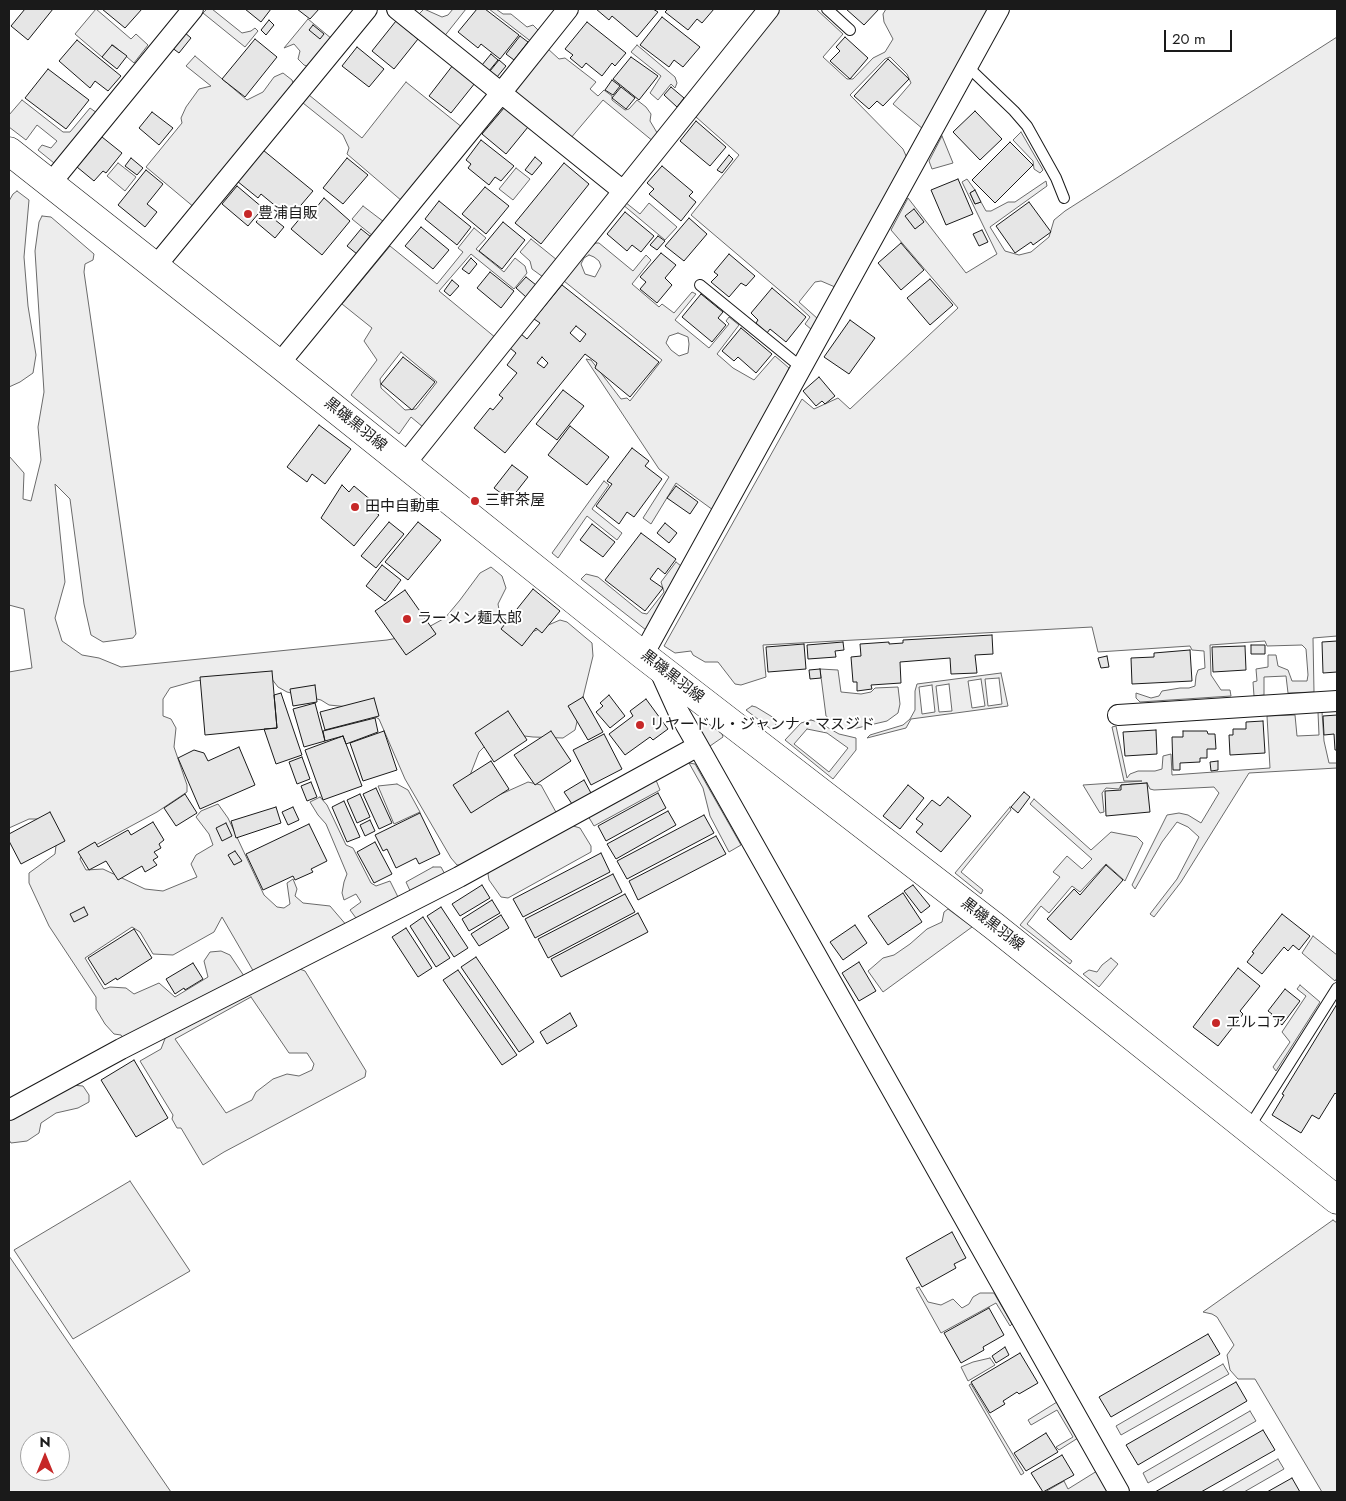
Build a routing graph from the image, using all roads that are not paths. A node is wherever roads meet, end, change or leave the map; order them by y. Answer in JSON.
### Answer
{"nodes":[{"id":1,"x":193,"y":9,"type":"edge"},
{"id":2,"x":367,"y":9,"type":"edge"},
{"id":3,"x":397,"y":9,"type":"edge"},
{"id":4,"x":568,"y":9,"type":"edge"},
{"id":5,"x":769,"y":9,"type":"edge"},
{"id":6,"x":827,"y":9,"type":"edge"},
{"id":7,"x":999,"y":9,"type":"edge"},
{"id":8,"x":850,"y":30,"type":"dead end"},
{"id":9,"x":968,"y":66,"type":"junction"},
{"id":10,"x":501,"y":93,"type":"junction"},
{"id":11,"x":9,"y":151,"type":"edge"},
{"id":12,"x":50,"y":184,"type":"junction"},
{"id":13,"x":623,"y":191,"type":"junction"},
{"id":14,"x":1064,"y":198,"type":"dead end"},
{"id":15,"x":155,"y":267,"type":"junction"},
{"id":16,"x":700,"y":285,"type":"dead end"},
{"id":17,"x":279,"y":364,"type":"junction"},
{"id":18,"x":802,"y":368,"type":"junction"},
{"id":19,"x":404,"y":464,"type":"junction"},
{"id":20,"x":650,"y":661,"type":"junction"},
{"id":21,"x":1337,"y":701,"type":"edge"},
{"id":22,"x":1118,"y":714,"type":"dead end"},
{"id":23,"x":698,"y":746,"type":"junction"},
{"id":24,"x":1336,"y":992,"type":"edge"},
{"id":25,"x":9,"y":1110,"type":"edge"},
{"id":26,"x":1248,"y":1129,"type":"junction"},
{"id":27,"x":1337,"y":1200,"type":"edge"},
{"id":28,"x":1119,"y":1492,"type":"edge"}],
"edges":[{"from":1,"to":12,"type":"street"},
{"from":2,"to":15,"type":"street"},
{"from":3,"to":10,"type":"street"},
{"from":4,"to":10,"type":"street"},
{"from":5,"to":13,"type":"street"},
{"from":6,"to":8,"type":"lane"},
{"from":7,"to":9,"type":"street"},
{"from":9,"to":14,"type":"lane"},
{"from":9,"to":18,"type":"street"},
{"from":10,"to":13,"type":"street"},
{"from":10,"to":17,"type":"street"},
{"from":11,"to":12,"type":"main road","name":"黒磯黒羽線"},
{"from":12,"to":15,"type":"main road","name":"黒磯黒羽線"},
{"from":13,"to":19,"type":"street"},
{"from":15,"to":17,"type":"main road","name":"黒磯黒羽線"},
{"from":16,"to":18,"type":"lane"},
{"from":17,"to":19,"type":"main road","name":"黒磯黒羽線"},
{"from":18,"to":20,"type":"street"},
{"from":19,"to":20,"type":"main road","name":"黒磯黒羽線"},
{"from":20,"to":23,"type":"street"},
{"from":20,"to":26,"type":"main road","name":"黒磯黒羽線"},
{"from":21,"to":22,"type":"street"},
{"from":23,"to":25,"type":"street"},
{"from":23,"to":28,"type":"street"},
{"from":24,"to":26,"type":"lane"},
{"from":26,"to":27,"type":"main road","name":"黒磯黒羽線"}]}
